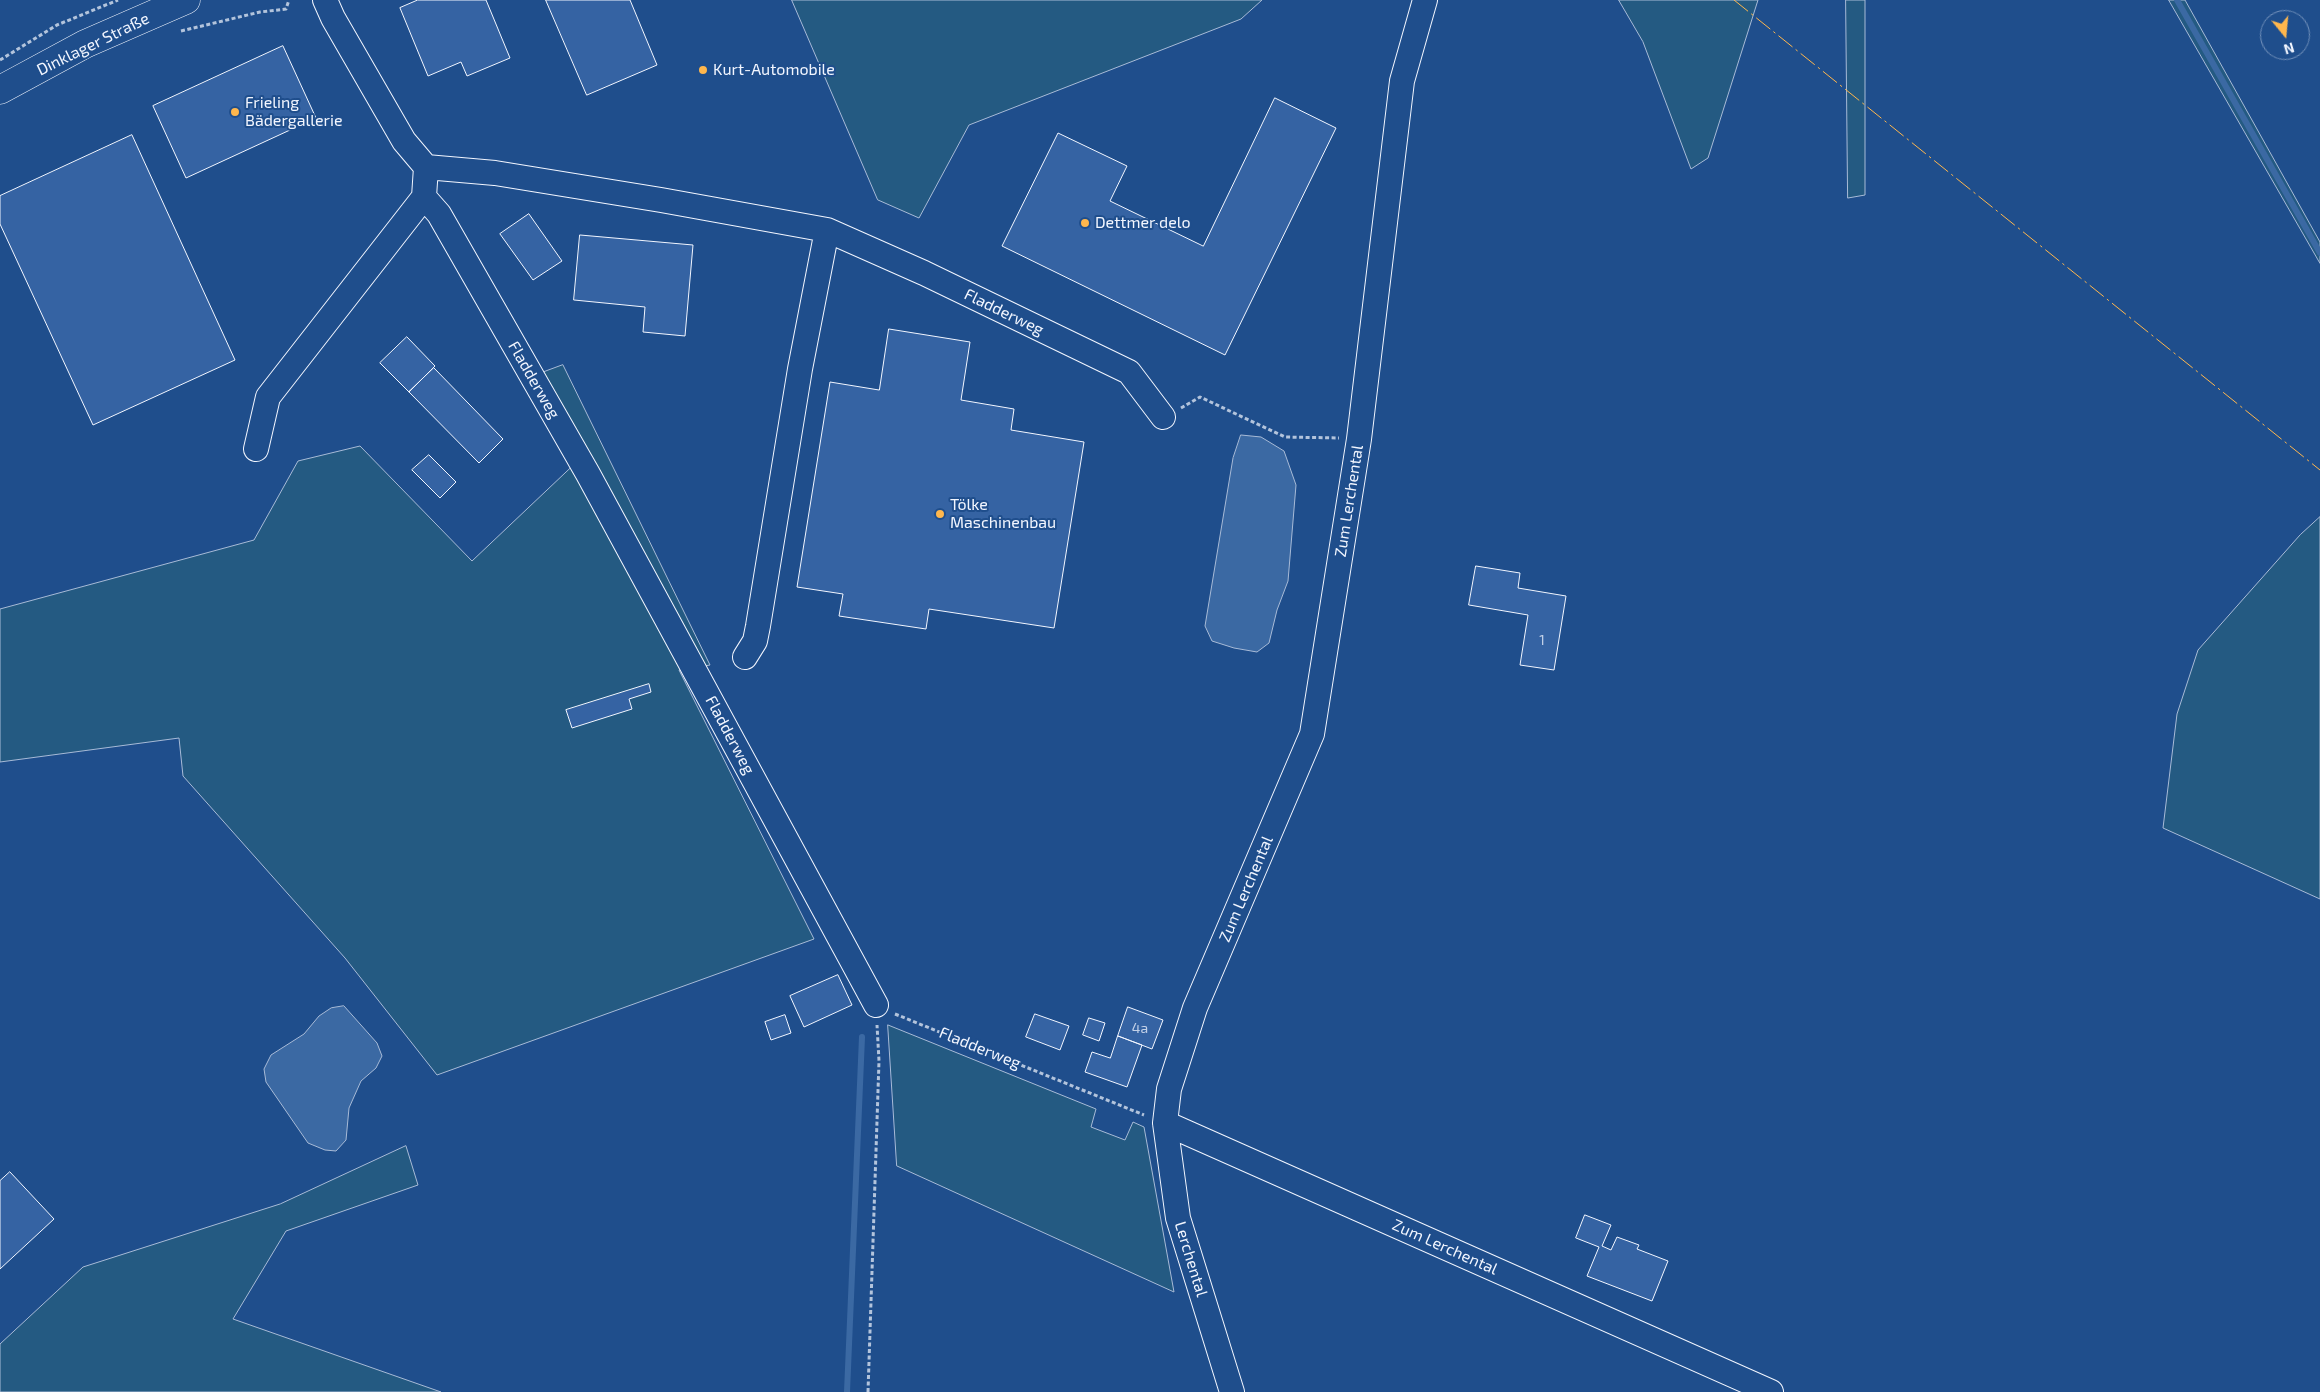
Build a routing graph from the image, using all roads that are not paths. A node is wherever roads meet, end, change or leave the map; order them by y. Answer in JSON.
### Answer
{"nodes":[{"id":1,"x":186,"y":0,"type":"edge"},
{"id":2,"x":326,"y":0,"type":"edge"},
{"id":3,"x":1425,"y":0,"type":"edge"},
{"id":4,"x":0,"y":90,"type":"edge"},
{"id":5,"x":426,"y":167,"type":"junction"},
{"id":6,"x":424,"y":197,"type":"junction"},
{"id":7,"x":827,"y":230,"type":"junction"},
{"id":8,"x":1163,"y":417,"type":"road end"},
{"id":9,"x":256,"y":449,"type":"dead end"},
{"id":10,"x":745,"y":657,"type":"dead end"},
{"id":11,"x":876,"y":1005,"type":"road end"},
{"id":12,"x":1165,"y":1123,"type":"junction"},
{"id":13,"x":1232,"y":1392,"type":"edge"},
{"id":14,"x":1771,"y":1392,"type":"edge"}],
"edges":[{"from":1,"to":4,"type":"main road","name":"Dinklager Straße"},
{"from":2,"to":5,"type":"street"},
{"from":3,"to":12,"type":"street","name":"Zum Lerchental"},
{"from":5,"to":6,"type":"street"},
{"from":5,"to":7,"type":"street","name":"Fladderweg"},
{"from":6,"to":9,"type":"street"},
{"from":6,"to":11,"type":"street","name":"Fladderweg"},
{"from":7,"to":8,"type":"street","name":"Fladderweg"},
{"from":7,"to":10,"type":"street"},
{"from":12,"to":13,"type":"street","name":"Lerchental"},
{"from":12,"to":14,"type":"street","name":"Zum Lerchental"}]}
